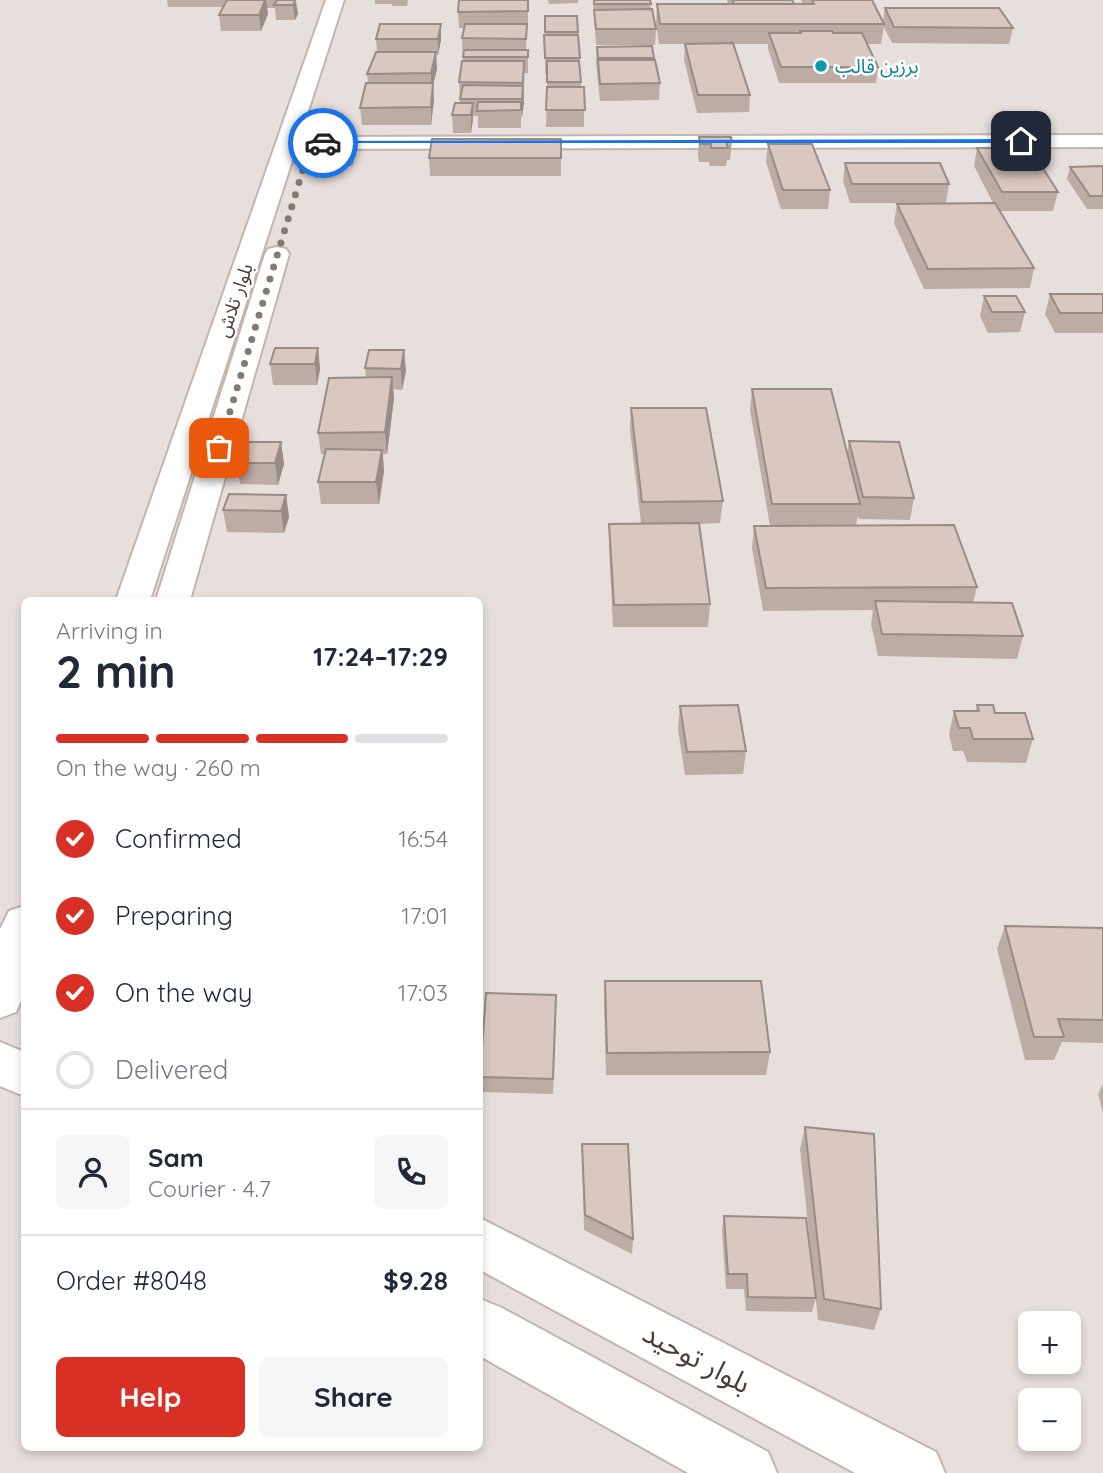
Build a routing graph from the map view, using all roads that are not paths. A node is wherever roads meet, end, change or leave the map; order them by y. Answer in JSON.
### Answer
{"nodes":[{"id":1,"x":335,"y":0,"type":"edge"},
{"id":2,"x":1103,"y":141,"type":"edge"},
{"id":3,"x":255,"y":280,"type":"junction"},
{"id":4,"x":218,"y":346,"type":"junction"},
{"id":5,"x":249,"y":346,"type":"junction"},
{"id":6,"x":134,"y":597,"type":"edge"},
{"id":7,"x":174,"y":597,"type":"edge"},
{"id":8,"x":21,"y":936,"type":"edge"},
{"id":9,"x":7,"y":996,"type":"edge"},
{"id":10,"x":0,"y":1062,"type":"edge"},
{"id":11,"x":21,"y":1074,"type":"edge"},
{"id":12,"x":483,"y":1245,"type":"edge"},
{"id":13,"x":483,"y":1328,"type":"edge"},
{"id":14,"x":747,"y":1473,"type":"edge"},
{"id":15,"x":915,"y":1473,"type":"edge"}],
"edges":[{"from":1,"to":3,"type":"street","name":"بلوار تلاش"},
{"from":2,"to":3,"type":"street","name":"بلوار تلاش"},
{"from":3,"to":4,"type":"street","name":"بلوار تلاش"},
{"from":3,"to":5,"type":"street","name":"بلوار تلاش"},
{"from":4,"to":5,"type":"street"},
{"from":4,"to":6,"type":"street","name":"بلوار تلاش"},
{"from":5,"to":7,"type":"street","name":"بلوار تلاش"},
{"from":8,"to":9,"type":"street"},
{"from":10,"to":11,"type":"street"},
{"from":12,"to":15,"type":"street","name":"بلوار توحید"},
{"from":13,"to":14,"type":"street"}]}
